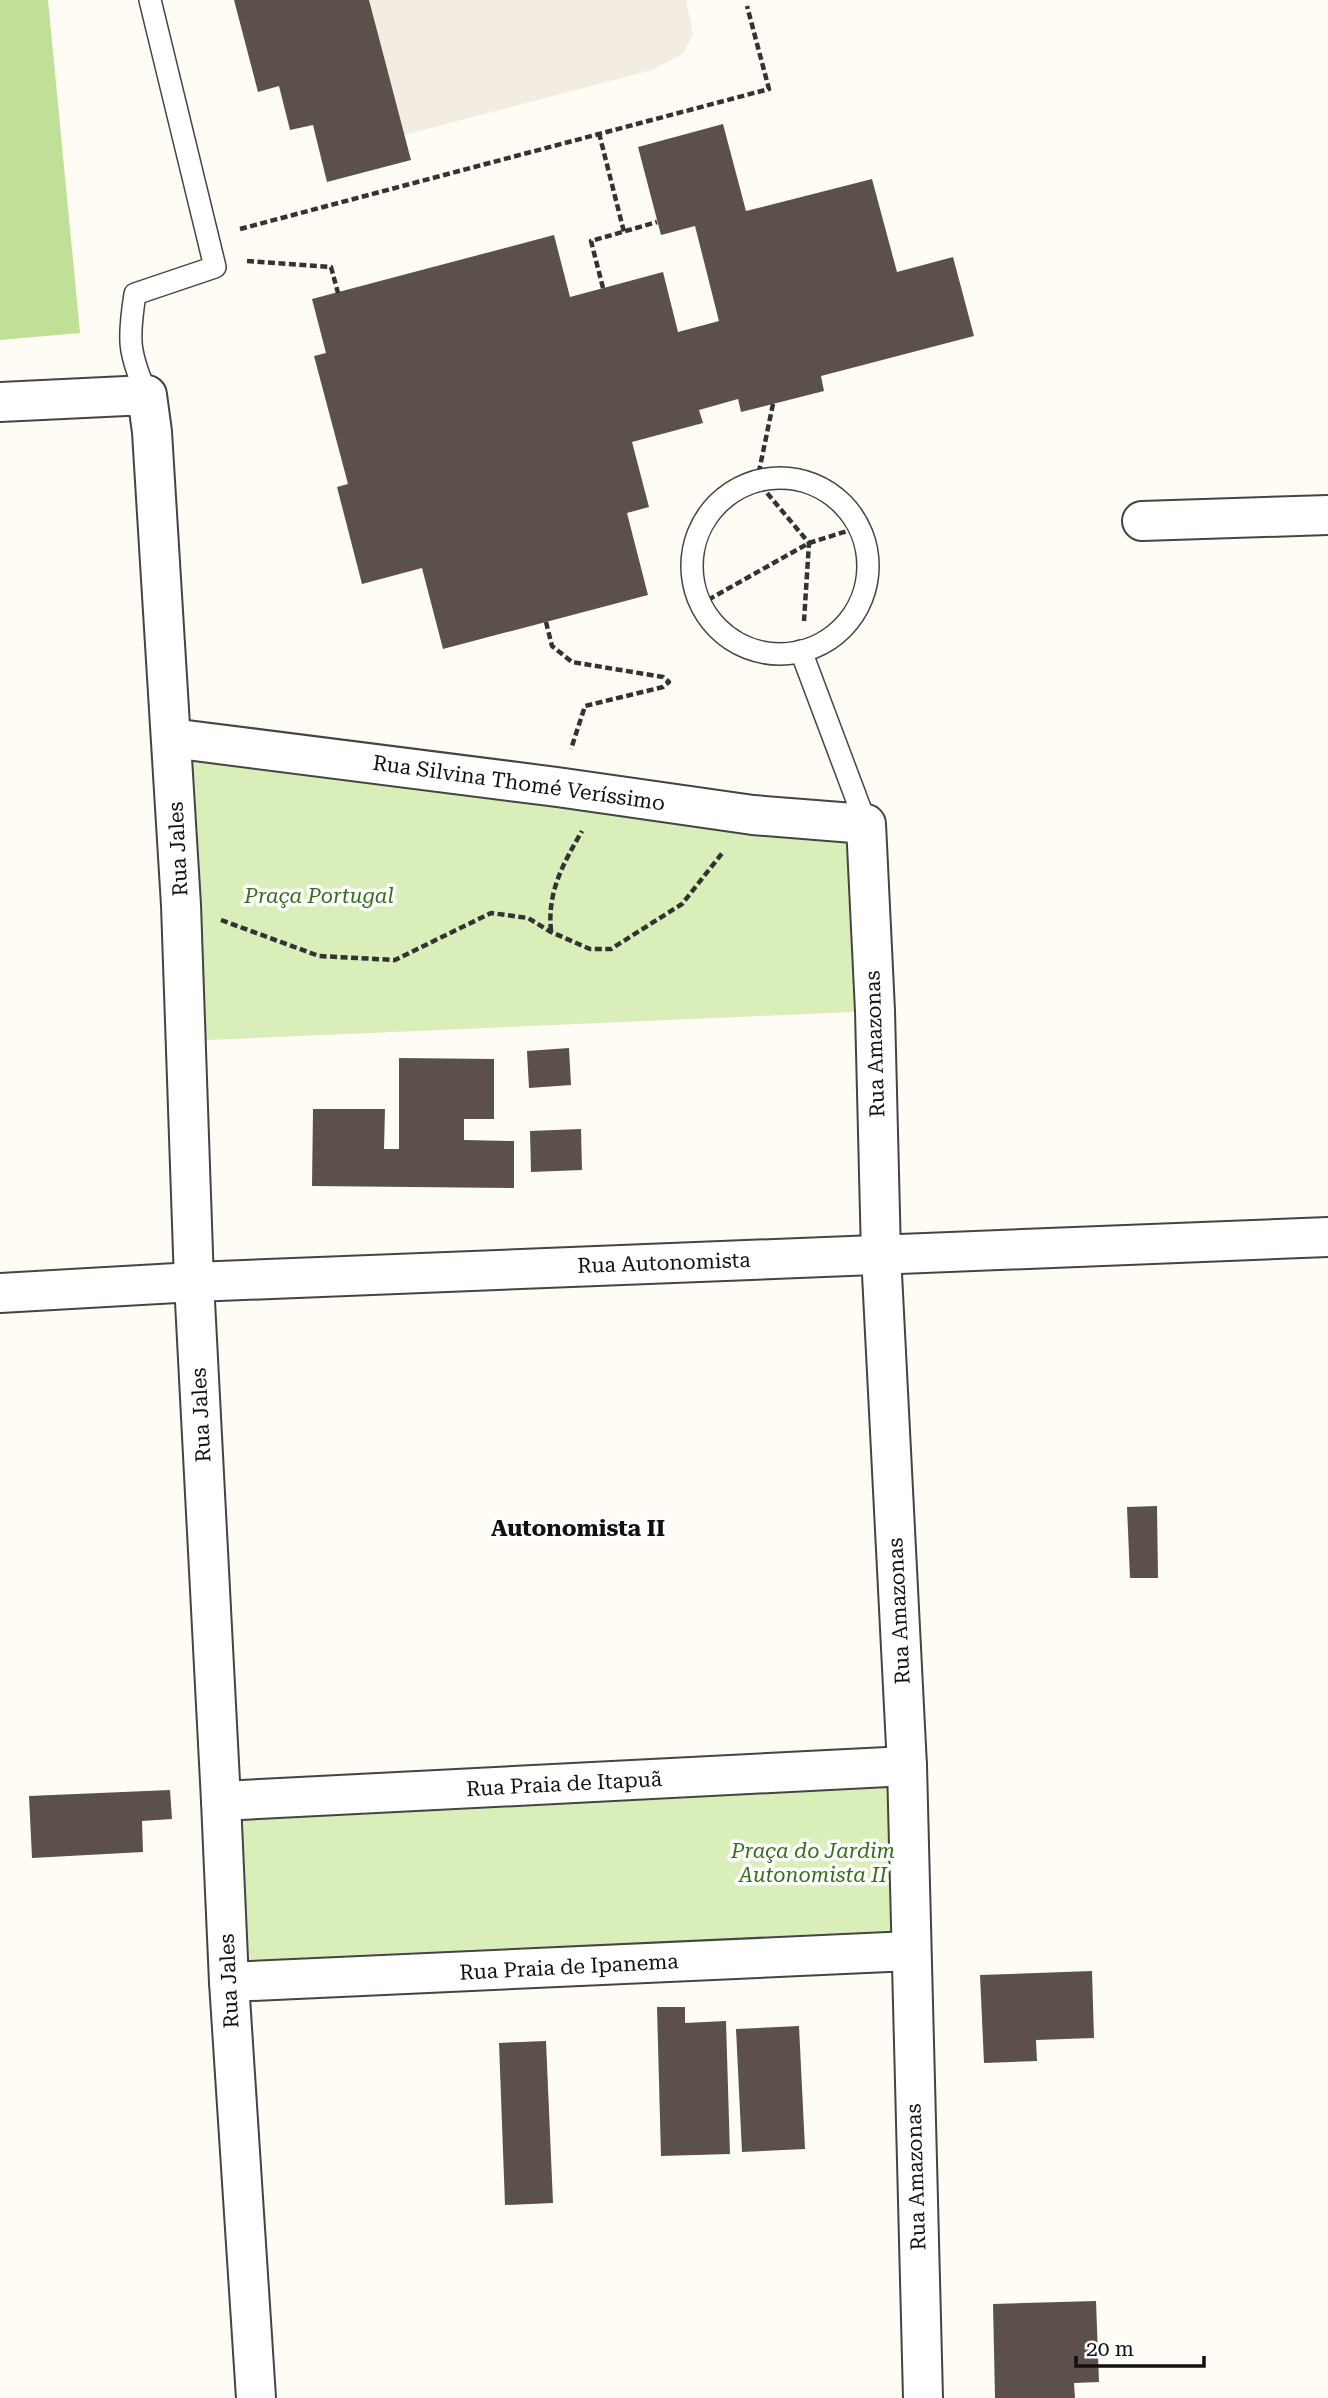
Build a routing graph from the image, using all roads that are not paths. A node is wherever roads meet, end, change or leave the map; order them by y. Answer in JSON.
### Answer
{"nodes":[{"id":1,"x":150,"y":0,"type":"edge"},
{"id":2,"x":147,"y":395,"type":"junction"},
{"id":3,"x":0,"y":402,"type":"edge"},
{"id":4,"x":1328,"y":515,"type":"edge"},
{"id":5,"x":1142,"y":521,"type":"dead end"},
{"id":6,"x":801,"y":651,"type":"junction"},
{"id":7,"x":172,"y":738,"type":"junction"},
{"id":8,"x":866,"y":824,"type":"junction"},
{"id":9,"x":1328,"y":1237,"type":"edge"},
{"id":10,"x":881,"y":1254,"type":"junction"},
{"id":11,"x":194,"y":1282,"type":"junction"},
{"id":12,"x":0,"y":1293,"type":"edge"},
{"id":13,"x":907,"y":1766,"type":"junction"},
{"id":14,"x":221,"y":1801,"type":"junction"},
{"id":15,"x":910,"y":1951,"type":"junction"},
{"id":16,"x":229,"y":1982,"type":"junction"},
{"id":17,"x":256,"y":2398,"type":"edge"},
{"id":18,"x":923,"y":2398,"type":"edge"}],
"edges":[{"from":1,"to":2,"type":"lane"},
{"from":2,"to":3,"type":"street"},
{"from":2,"to":7,"type":"street","name":"Rua Jales"},
{"from":4,"to":5,"type":"street"},
{"from":6,"to":6,"type":"lane"},
{"from":6,"to":8,"type":"lane"},
{"from":7,"to":8,"type":"street","name":"Rua Silvina Thomé Veríssimo"},
{"from":7,"to":11,"type":"street","name":"Rua Jales"},
{"from":8,"to":10,"type":"street","name":"Rua Amazonas"},
{"from":9,"to":10,"type":"street","name":"Rua Autonomista"},
{"from":10,"to":11,"type":"street","name":"Rua Autonomista"},
{"from":10,"to":13,"type":"street","name":"Rua Amazonas"},
{"from":11,"to":12,"type":"street","name":"Rua Autonomista"},
{"from":11,"to":14,"type":"street","name":"Rua Jales"},
{"from":13,"to":14,"type":"street","name":"Rua Praia de Itapuã"},
{"from":13,"to":15,"type":"street","name":"Rua Amazonas"},
{"from":14,"to":16,"type":"street","name":"Rua Jales"},
{"from":15,"to":16,"type":"street","name":"Rua Praia de Ipanema"},
{"from":15,"to":18,"type":"street","name":"Rua Amazonas"},
{"from":16,"to":17,"type":"street","name":"Rua Jales"}]}
